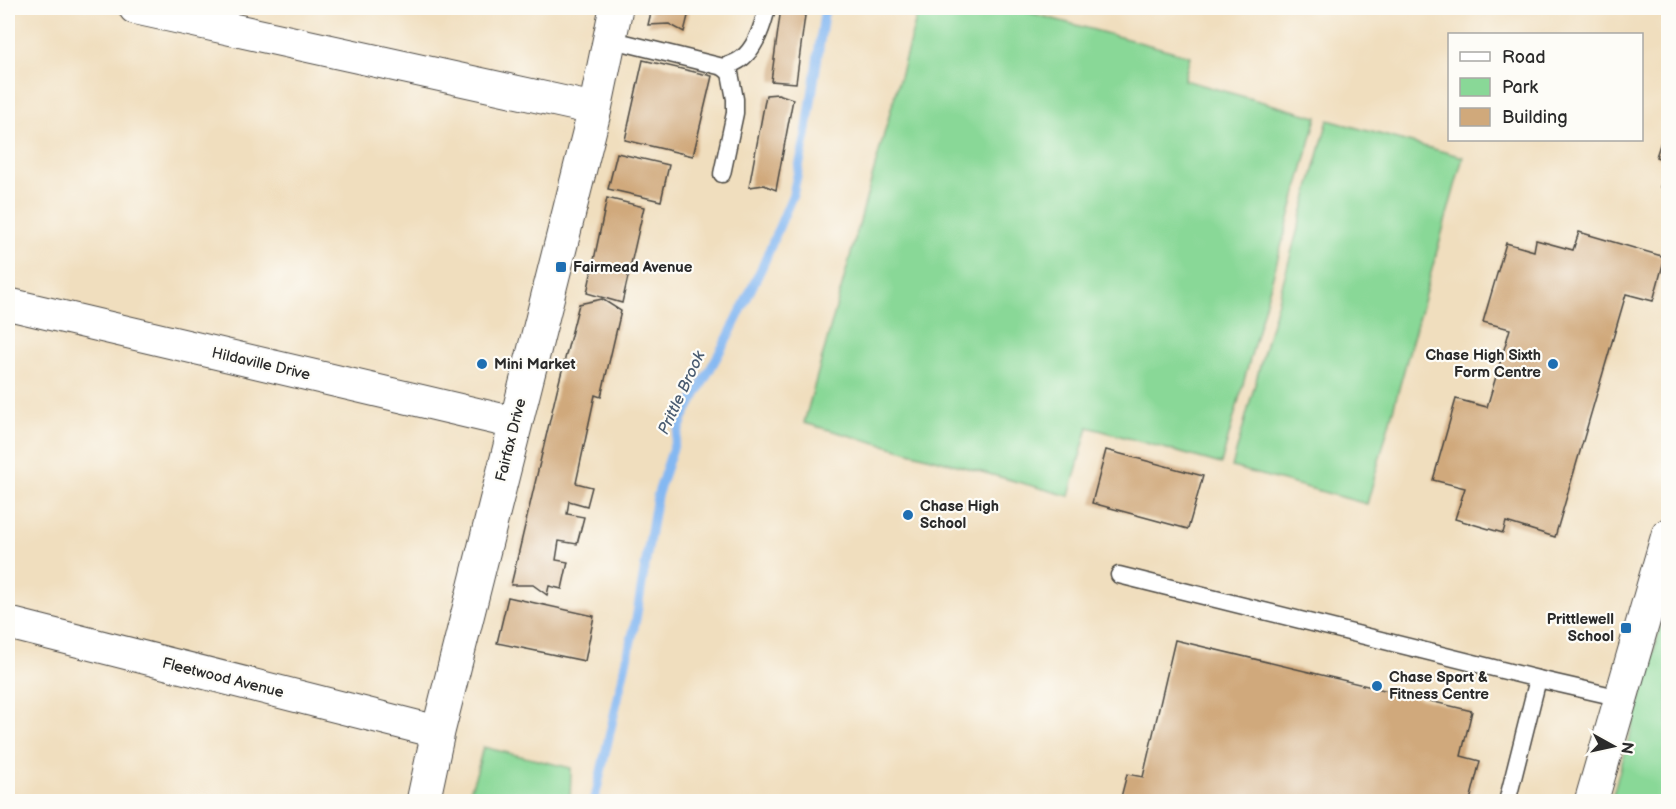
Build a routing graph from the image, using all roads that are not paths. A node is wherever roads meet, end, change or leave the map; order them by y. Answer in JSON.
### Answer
{"nodes":[{"id":1,"x":135,"y":8,"type":"edge"},
{"id":2,"x":616,"y":8,"type":"edge"},
{"id":3,"x":767,"y":8,"type":"edge"},
{"id":4,"x":609,"y":39,"type":"junction"},
{"id":5,"x":723,"y":67,"type":"junction"},
{"id":6,"x":595,"y":109,"type":"junction"},
{"id":7,"x":722,"y":174,"type":"dead end"},
{"id":8,"x":8,"y":304,"type":"edge"},
{"id":9,"x":515,"y":423,"type":"junction"},
{"id":10,"x":1668,"y":535,"type":"edge"},
{"id":11,"x":1119,"y":575,"type":"dead end"},
{"id":12,"x":8,"y":623,"type":"edge"},
{"id":13,"x":1538,"y":679,"type":"junction"},
{"id":14,"x":1621,"y":698,"type":"junction"},
{"id":15,"x":438,"y":732,"type":"junction"},
{"id":16,"x":423,"y":801,"type":"edge"},
{"id":17,"x":1507,"y":801,"type":"edge"},
{"id":18,"x":1591,"y":801,"type":"edge"}],
"edges":[{"from":1,"to":6,"type":"street"},
{"from":2,"to":4,"type":"street","name":"Fairfax Drive"},
{"from":3,"to":5,"type":"lane"},
{"from":4,"to":5,"type":"lane"},
{"from":4,"to":6,"type":"street","name":"Fairfax Drive"},
{"from":5,"to":7,"type":"lane"},
{"from":6,"to":9,"type":"street","name":"Fairfax Drive"},
{"from":8,"to":9,"type":"street","name":"Hildaville Drive"},
{"from":9,"to":15,"type":"street","name":"Fairfax Drive"},
{"from":10,"to":14,"type":"street"},
{"from":11,"to":13,"type":"lane"},
{"from":12,"to":15,"type":"street","name":"Fleetwood Avenue"},
{"from":13,"to":14,"type":"lane"},
{"from":13,"to":17,"type":"lane"},
{"from":14,"to":18,"type":"street"},
{"from":15,"to":16,"type":"street","name":"Fairfax Drive"}]}
